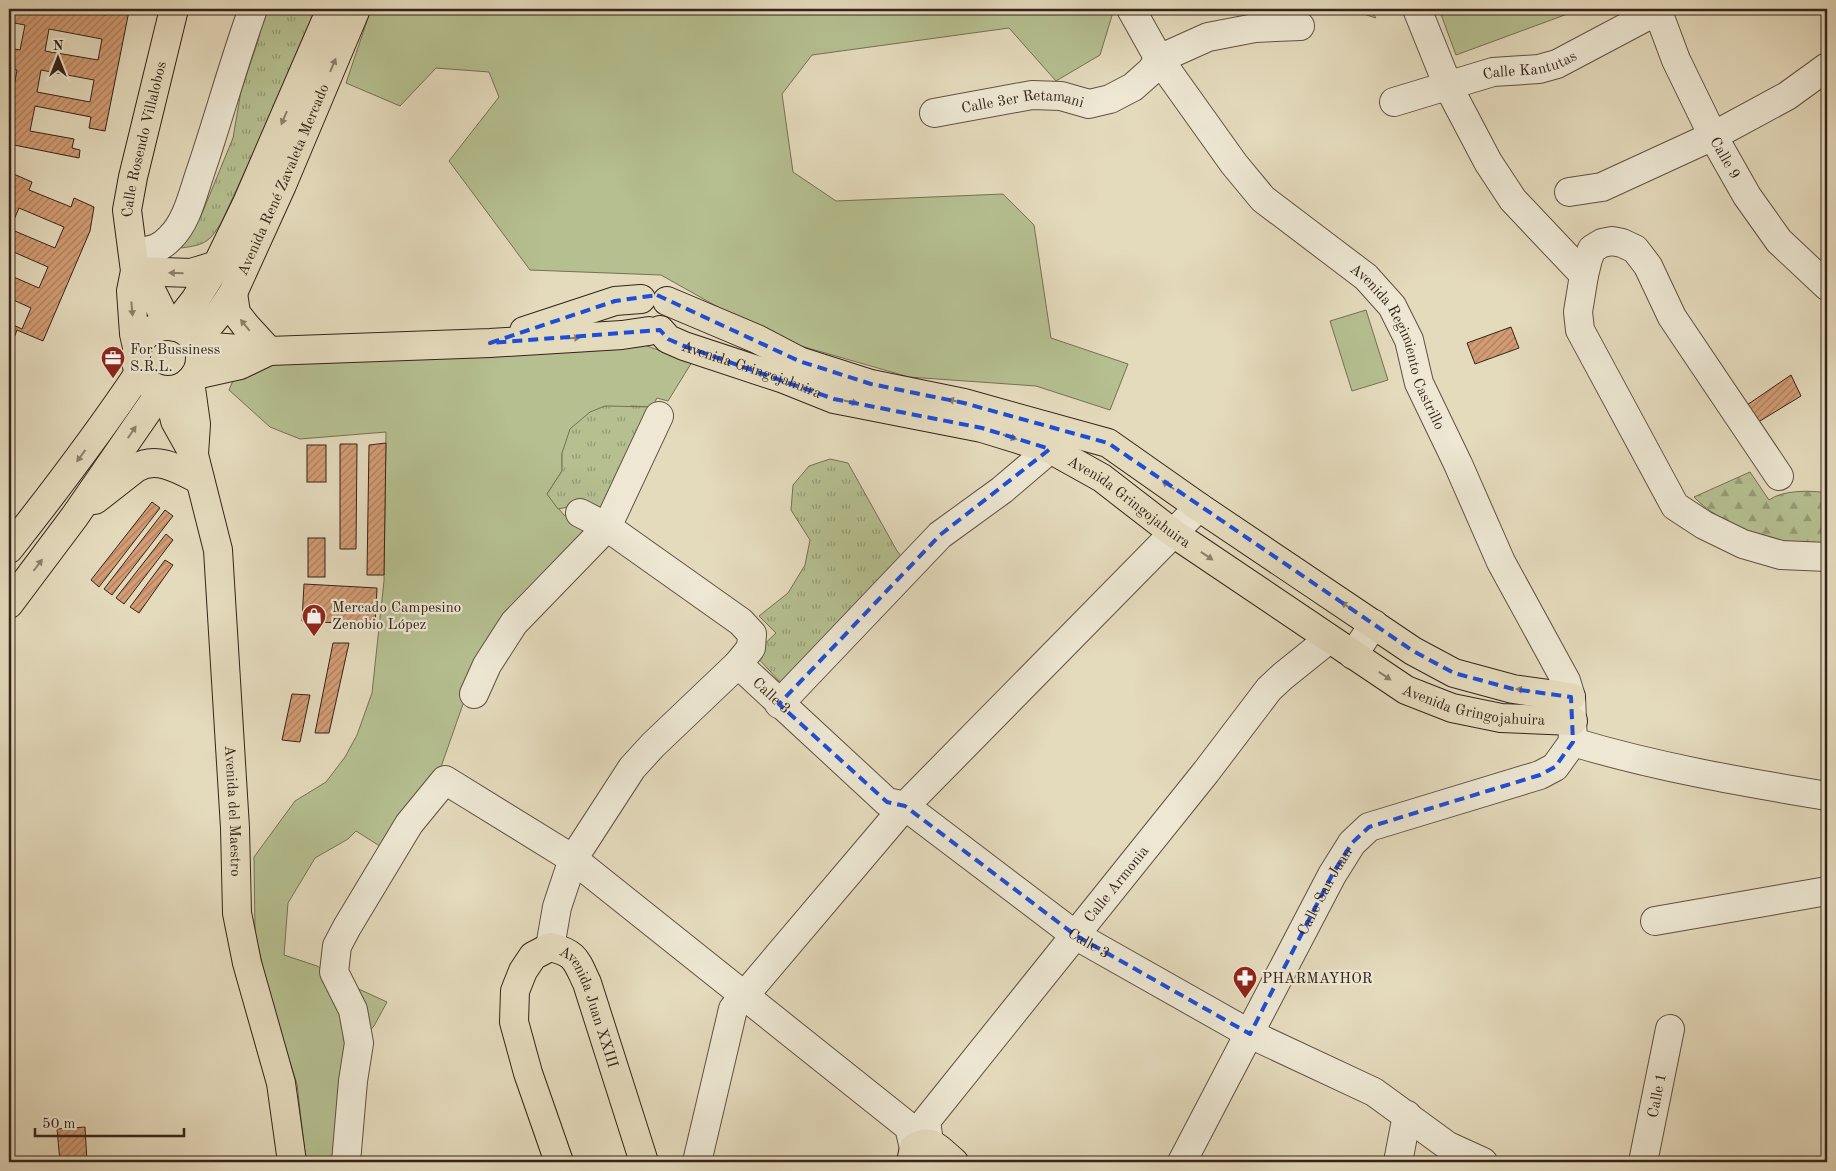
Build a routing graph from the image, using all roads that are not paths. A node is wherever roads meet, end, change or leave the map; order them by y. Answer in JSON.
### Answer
{"nodes":[{"id":1,"x":174,"y":9,"type":"edge"},
{"id":2,"x":253,"y":9,"type":"edge"},
{"id":3,"x":331,"y":9,"type":"edge"},
{"id":4,"x":356,"y":9,"type":"edge"},
{"id":5,"x":1131,"y":9,"type":"edge"},
{"id":6,"x":1417,"y":9,"type":"edge"},
{"id":7,"x":1657,"y":10,"type":"edge"},
{"id":8,"x":1300,"y":26,"type":"dead end"},
{"id":9,"x":1159,"y":59,"type":"junction"},
{"id":10,"x":1827,"y":67,"type":"edge"},
{"id":11,"x":1448,"y":86,"type":"junction"},
{"id":12,"x":1394,"y":102,"type":"dead end"},
{"id":13,"x":934,"y":113,"type":"dead end"},
{"id":14,"x":1713,"y":136,"type":"junction"},
{"id":15,"x":1569,"y":192,"type":"dead end"},
{"id":16,"x":134,"y":262,"type":"junction"},
{"id":17,"x":217,"y":265,"type":"junction"},
{"id":18,"x":1584,"y":275,"type":"junction"},
{"id":19,"x":1827,"y":286,"type":"edge"},
{"id":20,"x":233,"y":293,"type":"junction"},
{"id":21,"x":654,"y":300,"type":"junction"},
{"id":22,"x":654,"y":330,"type":"junction"},
{"id":23,"x":184,"y":335,"type":"junction"},
{"id":24,"x":490,"y":343,"type":"junction"},
{"id":25,"x":269,"y":352,"type":"junction"},
{"id":26,"x":138,"y":360,"type":"junction"},
{"id":27,"x":179,"y":384,"type":"junction"},
{"id":28,"x":659,"y":416,"type":"dead end"},
{"id":29,"x":1058,"y":440,"type":"junction"},
{"id":30,"x":197,"y":467,"type":"junction"},
{"id":31,"x":1779,"y":476,"type":"dead end"},
{"id":32,"x":1199,"y":507,"type":"junction"},
{"id":33,"x":580,"y":513,"type":"dead end"},
{"id":34,"x":75,"y":516,"type":"junction"},
{"id":35,"x":607,"y":527,"type":"junction"},
{"id":36,"x":1173,"y":533,"type":"junction"},
{"id":37,"x":9,"y":549,"type":"edge"},
{"id":38,"x":1827,"y":557,"type":"edge"},
{"id":39,"x":9,"y":604,"type":"edge"},
{"id":40,"x":1374,"y":624,"type":"junction"},
{"id":41,"x":1329,"y":638,"type":"junction"},
{"id":42,"x":1353,"y":655,"type":"junction"},
{"id":43,"x":738,"y":664,"type":"junction"},
{"id":44,"x":474,"y":694,"type":"dead end"},
{"id":45,"x":779,"y":704,"type":"junction"},
{"id":46,"x":1572,"y":720,"type":"junction"},
{"id":47,"x":1827,"y":796,"type":"edge"},
{"id":48,"x":905,"y":806,"type":"junction"},
{"id":49,"x":573,"y":859,"type":"junction"},
{"id":50,"x":1827,"y":891,"type":"edge"},
{"id":51,"x":1655,"y":921,"type":"dead end"},
{"id":52,"x":1075,"y":935,"type":"junction"},
{"id":53,"x":550,"y":947,"type":"junction"},
{"id":54,"x":744,"y":995,"type":"junction"},
{"id":55,"x":1250,"y":1034,"type":"junction"},
{"id":56,"x":1668,"y":1038,"type":"dead end"},
{"id":57,"x":1406,"y":1115,"type":"junction"},
{"id":58,"x":918,"y":1151,"type":"edge"},
{"id":59,"x":292,"y":1162,"type":"edge"},
{"id":60,"x":346,"y":1162,"type":"edge"},
{"id":61,"x":559,"y":1162,"type":"edge"},
{"id":62,"x":644,"y":1162,"type":"edge"},
{"id":63,"x":697,"y":1162,"type":"edge"},
{"id":64,"x":954,"y":1162,"type":"edge"},
{"id":65,"x":1182,"y":1162,"type":"edge"},
{"id":66,"x":1398,"y":1162,"type":"edge"},
{"id":67,"x":1483,"y":1162,"type":"edge"},
{"id":68,"x":1643,"y":1162,"type":"edge"}],
"edges":[{"from":1,"to":16,"type":"main road","name":"Calle Rosendo Villalobos"},
{"from":2,"to":16,"type":"street"},
{"from":3,"to":17,"type":"main road","name":"Avenida René Zavaleta Mercado","one_way":true},
{"from":20,"to":4,"type":"main road","name":"Avenida René Zavaleta Mercado","one_way":true},
{"from":5,"to":9,"type":"street","name":"Avenida Regimiento Castrillo"},
{"from":6,"to":11,"type":"street"},
{"from":7,"to":11,"type":"street","name":"Calle Kantutas"},
{"from":7,"to":14,"type":"street","name":"Calle 9"},
{"from":8,"to":9,"type":"street","name":"Calle 3er Retamani"},
{"from":9,"to":13,"type":"street","name":"Calle 3er Retamani"},
{"from":9,"to":46,"type":"street","name":"Avenida Regimiento Castrillo"},
{"from":10,"to":14,"type":"street"},
{"from":11,"to":12,"type":"street","name":"Calle Kantutas"},
{"from":11,"to":18,"type":"street"},
{"from":14,"to":15,"type":"street"},
{"from":14,"to":19,"type":"street","name":"Calle 9"},
{"from":17,"to":16,"type":"main road","one_way":true},
{"from":16,"to":23,"type":"main road"},
{"from":16,"to":26,"type":"main road","name":"Calle Rosendo Villalobos","one_way":true},
{"from":17,"to":23,"type":"main road","name":"Avenida René Zavaleta Mercado"},
{"from":18,"to":31,"type":"street"},
{"from":18,"to":38,"type":"street"},
{"from":20,"to":23,"type":"main road","name":"Avenida René Zavaleta Mercado"},
{"from":25,"to":20,"type":"main road","one_way":true},
{"from":21,"to":22,"type":"main road"},
{"from":21,"to":24,"type":"main road","name":"Avenida Gringojahuira"},
{"from":29,"to":21,"type":"main road","name":"Avenida Gringojahuira","one_way":true},
{"from":24,"to":22,"type":"main road","name":"Avenida Gringojahuira","one_way":true},
{"from":22,"to":29,"type":"main road","name":"Avenida Gringojahuira","one_way":true},
{"from":23,"to":25,"type":"main road","name":"Avenida Gringojahuira"},
{"from":23,"to":26,"type":"main road"},
{"from":23,"to":27,"type":"main road"},
{"from":24,"to":25,"type":"main road","name":"Avenida Gringojahuira"},
{"from":25,"to":27,"type":"main road","name":"Avenida Gringojahuira"},
{"from":26,"to":27,"type":"main road"},
{"from":26,"to":37,"type":"main road","one_way":true},
{"from":27,"to":30,"type":"main road","name":"Avenida del Maestro"},
{"from":34,"to":27,"type":"main road","one_way":true},
{"from":28,"to":35,"type":"street"},
{"from":32,"to":29,"type":"main road","name":"Avenida Gringojahuira","one_way":true},
{"from":29,"to":36,"type":"main road","name":"Avenida Gringojahuira"},
{"from":29,"to":45,"type":"street"},
{"from":30,"to":34,"type":"main road"},
{"from":30,"to":59,"type":"main road","name":"Avenida del Maestro"},
{"from":32,"to":36,"type":"street"},
{"from":40,"to":32,"type":"main road","name":"Avenida Gringojahuira","one_way":true},
{"from":33,"to":35,"type":"street"},
{"from":39,"to":34,"type":"main road","one_way":true},
{"from":35,"to":43,"type":"street"},
{"from":35,"to":44,"type":"street"},
{"from":36,"to":41,"type":"main road","name":"Avenida Gringojahuira","one_way":true},
{"from":36,"to":48,"type":"street"},
{"from":40,"to":42,"type":"street"},
{"from":46,"to":40,"type":"main road","name":"Avenida Gringojahuira","one_way":true},
{"from":41,"to":42,"type":"main road","name":"Avenida Gringojahuira"},
{"from":41,"to":52,"type":"street","name":"Calle Armonia"},
{"from":42,"to":46,"type":"main road","name":"Avenida Gringojahuira","one_way":true},
{"from":43,"to":45,"type":"street","name":"Calle 3"},
{"from":43,"to":49,"type":"street"},
{"from":45,"to":48,"type":"street","name":"Calle 3"},
{"from":46,"to":47,"type":"street"},
{"from":46,"to":55,"type":"street","name":"Calle San Juan"},
{"from":48,"to":52,"type":"street","name":"Calle 3"},
{"from":48,"to":54,"type":"street"},
{"from":49,"to":53,"type":"street"},
{"from":49,"to":54,"type":"street"},
{"from":49,"to":60,"type":"street"},
{"from":50,"to":51,"type":"street"},
{"from":52,"to":55,"type":"street","name":"Calle 3"},
{"from":52,"to":58,"type":"street","name":"Calle Armonia"},
{"from":53,"to":61,"type":"main road","name":"Avenida Juan XXIII"},
{"from":53,"to":62,"type":"main road","name":"Avenida Juan XXIII"},
{"from":54,"to":58,"type":"street"},
{"from":54,"to":63,"type":"street"},
{"from":55,"to":57,"type":"street","name":"Calle 3"},
{"from":55,"to":65,"type":"street","name":"Calle San Juan"},
{"from":56,"to":68,"type":"street","name":"Calle 1"},
{"from":57,"to":66,"type":"street"},
{"from":57,"to":67,"type":"street","name":"Calle 3"},
{"from":58,"to":64,"type":"main road"}]}
